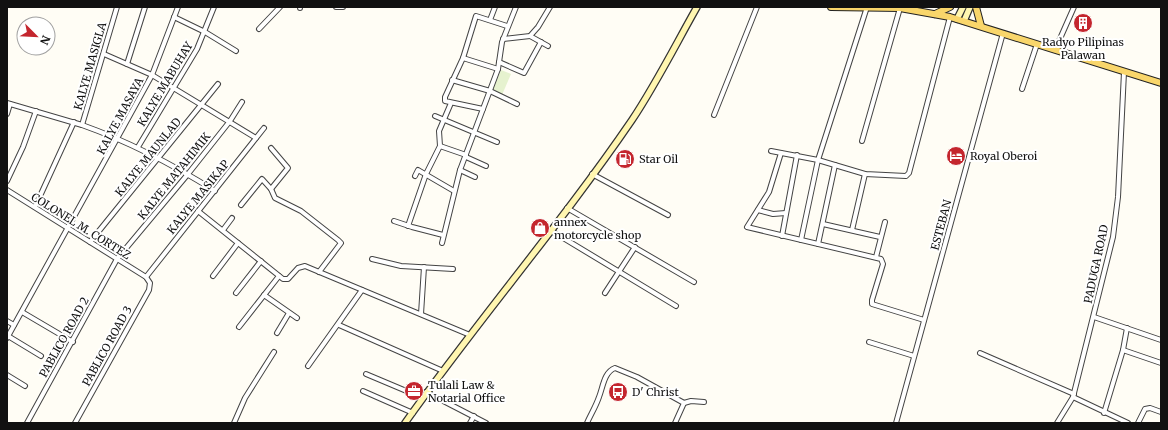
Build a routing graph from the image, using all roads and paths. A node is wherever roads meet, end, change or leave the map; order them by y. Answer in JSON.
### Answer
{"nodes":[{"id":1,"x":117,"y":7,"type":"edge"},
{"id":2,"x":145,"y":7,"type":"edge"},
{"id":3,"x":178,"y":7,"type":"edge"},
{"id":4,"x":214,"y":7,"type":"edge"},
{"id":5,"x":280,"y":7,"type":"edge"},
{"id":6,"x":336,"y":7,"type":"edge"},
{"id":7,"x":343,"y":7,"type":"edge"},
{"id":8,"x":495,"y":7,"type":"edge"},
{"id":9,"x":510,"y":7,"type":"edge"},
{"id":10,"x":550,"y":7,"type":"edge"},
{"id":11,"x":697,"y":7,"type":"edge"},
{"id":12,"x":758,"y":7,"type":"edge"},
{"id":13,"x":831,"y":7,"type":"edge"},
{"id":14,"x":867,"y":7,"type":"edge"},
{"id":15,"x":950,"y":7,"type":"edge"},
{"id":16,"x":963,"y":7,"type":"edge"},
{"id":17,"x":970,"y":7,"type":"edge"},
{"id":18,"x":976,"y":7,"type":"edge"},
{"id":19,"x":1074,"y":7,"type":"edge"},
{"id":20,"x":515,"y":8,"type":"edge"},
{"id":21,"x":900,"y":8,"type":"edge"},
{"id":22,"x":935,"y":14,"type":"junction"},
{"id":23,"x":174,"y":17,"type":"junction"},
{"id":24,"x":950,"y":17,"type":"junction"},
{"id":25,"x":957,"y":19,"type":"junction"},
{"id":26,"x":490,"y":20,"type":"junction"},
{"id":27,"x":964,"y":21,"type":"junction"},
{"id":28,"x":507,"y":26,"type":"junction"},
{"id":29,"x":981,"y":26,"type":"junction"},
{"id":30,"x":259,"y":28,"type":"dead end"},
{"id":31,"x":205,"y":32,"type":"junction"},
{"id":32,"x":1003,"y":33,"type":"junction"},
{"id":33,"x":530,"y":36,"type":"junction"},
{"id":34,"x":503,"y":39,"type":"junction"},
{"id":35,"x":541,"y":42,"type":"junction"},
{"id":36,"x":1037,"y":44,"type":"junction"},
{"id":37,"x":548,"y":46,"type":"dead end"},
{"id":38,"x":1055,"y":50,"type":"junction"},
{"id":39,"x":236,"y":51,"type":"dead end"},
{"id":40,"x":104,"y":54,"type":"junction"},
{"id":41,"x":463,"y":58,"type":"junction"},
{"id":42,"x":499,"y":62,"type":"junction"},
{"id":43,"x":127,"y":64,"type":"junction"},
{"id":44,"x":498,"y":69,"type":"junction"},
{"id":45,"x":1124,"y":72,"type":"junction"},
{"id":46,"x":152,"y":75,"type":"junction"},
{"id":47,"x":452,"y":80,"type":"junction"},
{"id":48,"x":1161,"y":83,"type":"edge"},
{"id":49,"x":218,"y":84,"type":"dead end"},
{"id":50,"x":173,"y":89,"type":"junction"},
{"id":51,"x":1022,"y":89,"type":"dead end"},
{"id":52,"x":490,"y":91,"type":"junction"},
{"id":53,"x":242,"y":102,"type":"dead end"},
{"id":54,"x":451,"y":102,"type":"junction"},
{"id":55,"x":9,"y":104,"type":"edge"},
{"id":56,"x":517,"y":104,"type":"dead end"},
{"id":57,"x":202,"y":106,"type":"junction"},
{"id":58,"x":483,"y":109,"type":"junction"},
{"id":59,"x":36,"y":111,"type":"junction"},
{"id":60,"x":7,"y":114,"type":"edge"},
{"id":61,"x":714,"y":115,"type":"dead end"},
{"id":62,"x":435,"y":116,"type":"dead end"},
{"id":63,"x":444,"y":119,"type":"junction"},
{"id":64,"x":230,"y":121,"type":"junction"},
{"id":65,"x":74,"y":122,"type":"junction"},
{"id":66,"x":82,"y":125,"type":"junction"},
{"id":67,"x":264,"y":128,"type":"dead end"},
{"id":68,"x":474,"y":132,"type":"junction"},
{"id":69,"x":118,"y":138,"type":"junction"},
{"id":70,"x":256,"y":138,"type":"junction"},
{"id":71,"x":862,"y":141,"type":"dead end"},
{"id":72,"x":497,"y":142,"type":"dead end"},
{"id":73,"x":440,"y":146,"type":"junction"},
{"id":74,"x":138,"y":147,"type":"junction"},
{"id":75,"x":271,"y":148,"type":"dead end"},
{"id":76,"x":772,"y":151,"type":"dead end"},
{"id":77,"x":781,"y":153,"type":"junction"},
{"id":78,"x":797,"y":155,"type":"junction"},
{"id":79,"x":466,"y":156,"type":"junction"},
{"id":80,"x":159,"y":158,"type":"junction"},
{"id":81,"x":818,"y":160,"type":"junction"},
{"id":82,"x":835,"y":165,"type":"junction"},
{"id":83,"x":486,"y":166,"type":"dead end"},
{"id":84,"x":460,"y":170,"type":"junction"},
{"id":85,"x":188,"y":174,"type":"junction"},
{"id":86,"x":426,"y":174,"type":"junction"},
{"id":87,"x":592,"y":174,"type":"junction"},
{"id":88,"x":865,"y":174,"type":"junction"},
{"id":89,"x":414,"y":176,"type":"dead end"},
{"id":90,"x":475,"y":177,"type":"dead end"},
{"id":91,"x":7,"y":181,"type":"edge"},
{"id":92,"x":271,"y":189,"type":"junction"},
{"id":93,"x":7,"y":190,"type":"edge"},
{"id":94,"x":215,"y":191,"type":"junction"},
{"id":95,"x":454,"y":191,"type":"junction"},
{"id":96,"x":241,"y":205,"type":"dead end"},
{"id":97,"x":35,"y":207,"type":"junction"},
{"id":98,"x":567,"y":208,"type":"junction"},
{"id":99,"x":758,"y":210,"type":"junction"},
{"id":100,"x":198,"y":211,"type":"junction"},
{"id":101,"x":786,"y":213,"type":"junction"},
{"id":102,"x":668,"y":215,"type":"dead end"},
{"id":103,"x":232,"y":218,"type":"dead end"},
{"id":104,"x":394,"y":221,"type":"dead end"},
{"id":105,"x":885,"y":222,"type":"dead end"},
{"id":106,"x":823,"y":224,"type":"junction"},
{"id":107,"x":408,"y":226,"type":"junction"},
{"id":108,"x":68,"y":228,"type":"junction"},
{"id":109,"x":222,"y":230,"type":"junction"},
{"id":110,"x":550,"y":230,"type":"junction"},
{"id":111,"x":852,"y":230,"type":"junction"},
{"id":112,"x":443,"y":235,"type":"junction"},
{"id":113,"x":782,"y":236,"type":"junction"},
{"id":114,"x":880,"y":237,"type":"junction"},
{"id":115,"x":802,"y":240,"type":"junction"},
{"id":116,"x":90,"y":242,"type":"junction"},
{"id":117,"x":238,"y":243,"type":"junction"},
{"id":118,"x":442,"y":243,"type":"dead end"},
{"id":119,"x":818,"y":244,"type":"junction"},
{"id":120,"x":635,"y":247,"type":"junction"},
{"id":121,"x":876,"y":257,"type":"junction"},
{"id":122,"x":117,"y":259,"type":"junction"},
{"id":123,"x":372,"y":259,"type":"dead end"},
{"id":124,"x":261,"y":261,"type":"junction"},
{"id":125,"x":424,"y":267,"type":"junction"},
{"id":126,"x":453,"y":269,"type":"dead end"},
{"id":127,"x":618,"y":271,"type":"junction"},
{"id":128,"x":319,"y":272,"type":"junction"},
{"id":129,"x":213,"y":276,"type":"dead end"},
{"id":130,"x":279,"y":276,"type":"junction"},
{"id":131,"x":146,"y":277,"type":"junction"},
{"id":132,"x":694,"y":282,"type":"dead end"},
{"id":133,"x":362,"y":290,"type":"junction"},
{"id":134,"x":236,"y":293,"type":"dead end"},
{"id":135,"x":605,"y":293,"type":"dead end"},
{"id":136,"x":264,"y":295,"type":"junction"},
{"id":137,"x":676,"y":306,"type":"dead end"},
{"id":138,"x":22,"y":312,"type":"junction"},
{"id":139,"x":289,"y":312,"type":"junction"},
{"id":140,"x":421,"y":314,"type":"junction"},
{"id":141,"x":1094,"y":317,"type":"junction"},
{"id":142,"x":297,"y":318,"type":"dead end"},
{"id":143,"x":924,"y":320,"type":"junction"},
{"id":144,"x":7,"y":321,"type":"edge"},
{"id":145,"x":339,"y":324,"type":"junction"},
{"id":146,"x":14,"y":325,"type":"junction"},
{"id":147,"x":239,"y":326,"type":"dead end"},
{"id":148,"x":1127,"y":328,"type":"junction"},
{"id":149,"x":277,"y":333,"type":"dead end"},
{"id":150,"x":470,"y":335,"type":"junction"},
{"id":151,"x":8,"y":337,"type":"edge"},
{"id":152,"x":1161,"y":340,"type":"edge"},
{"id":153,"x":73,"y":342,"type":"junction"},
{"id":154,"x":869,"y":342,"type":"dead end"},
{"id":155,"x":1123,"y":350,"type":"junction"},
{"id":156,"x":274,"y":352,"type":"dead end"},
{"id":157,"x":980,"y":353,"type":"dead end"},
{"id":158,"x":41,"y":356,"type":"dead end"},
{"id":159,"x":914,"y":356,"type":"junction"},
{"id":160,"x":1161,"y":363,"type":"edge"},
{"id":161,"x":308,"y":366,"type":"dead end"},
{"id":162,"x":443,"y":371,"type":"junction"},
{"id":163,"x":366,"y":374,"type":"dead end"},
{"id":164,"x":7,"y":375,"type":"edge"},
{"id":165,"x":25,"y":386,"type":"dead end"},
{"id":166,"x":363,"y":391,"type":"dead end"},
{"id":167,"x":426,"y":392,"type":"junction"},
{"id":168,"x":1074,"y":396,"type":"junction"},
{"id":169,"x":423,"y":398,"type":"junction"},
{"id":170,"x":704,"y":402,"type":"dead end"},
{"id":171,"x":684,"y":403,"type":"junction"},
{"id":172,"x":1161,"y":412,"type":"edge"},
{"id":173,"x":412,"y":413,"type":"junction"},
{"id":174,"x":1104,"y":413,"type":"junction"},
{"id":175,"x":474,"y":416,"type":"junction"},
{"id":176,"x":27,"y":423,"type":"edge"},
{"id":177,"x":75,"y":423,"type":"edge"},
{"id":178,"x":234,"y":423,"type":"edge"},
{"id":179,"x":405,"y":423,"type":"edge"},
{"id":180,"x":470,"y":423,"type":"edge"},
{"id":181,"x":486,"y":423,"type":"edge"},
{"id":182,"x":587,"y":423,"type":"edge"},
{"id":183,"x":675,"y":423,"type":"edge"},
{"id":184,"x":896,"y":423,"type":"edge"},
{"id":185,"x":1057,"y":423,"type":"edge"},
{"id":186,"x":1128,"y":423,"type":"edge"},
{"id":187,"x":1138,"y":423,"type":"edge"}],
"edges":[{"from":1,"to":40,"type":"street","name":"KALYE MASIGLA"},
{"from":2,"to":43,"type":"street"},
{"from":3,"to":23,"type":"street","name":"KALYE MASAYA"},
{"from":4,"to":31,"type":"street","name":"KALYE MABUHAY"},
{"from":5,"to":30,"type":"street"},
{"from":6,"to":7,"type":"street"},
{"from":8,"to":26,"type":"street"},
{"from":9,"to":20,"type":"street"},
{"from":10,"to":33,"type":"street"},
{"from":11,"to":87,"type":"street"},
{"from":12,"to":61,"type":"street"},
{"from":13,"to":14,"type":"main road"},
{"from":14,"to":21,"type":"main road"},
{"from":14,"to":81,"type":"street"},
{"from":15,"to":22,"type":"main road"},
{"from":16,"to":25,"type":"street"},
{"from":17,"to":27,"type":"street"},
{"from":18,"to":29,"type":"main road"},
{"from":19,"to":38,"type":"street"},
{"from":20,"to":28,"type":"street"},
{"from":21,"to":22,"type":"main road"},
{"from":21,"to":71,"type":"street"},
{"from":22,"to":24,"type":"main road"},
{"from":23,"to":31,"type":"street"},
{"from":23,"to":46,"type":"street","name":"KALYE MASAYA"},
{"from":24,"to":25,"type":"main road"},
{"from":24,"to":88,"type":"street"},
{"from":25,"to":27,"type":"main road"},
{"from":26,"to":28,"type":"street"},
{"from":26,"to":41,"type":"street"},
{"from":27,"to":29,"type":"main road"},
{"from":28,"to":34,"type":"street"},
{"from":29,"to":32,"type":"main road"},
{"from":31,"to":39,"type":"street"},
{"from":31,"to":50,"type":"street","name":"KALYE MABUHAY"},
{"from":32,"to":36,"type":"main road"},
{"from":32,"to":143,"type":"street","name":"ESTEBAN"},
{"from":33,"to":34,"type":"street"},
{"from":33,"to":35,"type":"street"},
{"from":34,"to":42,"type":"street"},
{"from":35,"to":37,"type":"street"},
{"from":35,"to":42,"type":"street"},
{"from":36,"to":38,"type":"main road"},
{"from":36,"to":51,"type":"street"},
{"from":38,"to":45,"type":"main road"},
{"from":40,"to":43,"type":"street"},
{"from":40,"to":66,"type":"street","name":"KALYE MASIGLA"},
{"from":41,"to":44,"type":"street"},
{"from":41,"to":47,"type":"street"},
{"from":42,"to":44,"type":"street"},
{"from":43,"to":46,"type":"street"},
{"from":44,"to":52,"type":"street"},
{"from":45,"to":48,"type":"main road"},
{"from":45,"to":141,"type":"street","name":"PADUGA ROAD"},
{"from":46,"to":50,"type":"street"},
{"from":46,"to":69,"type":"street","name":"KALYE MASAYA"},
{"from":47,"to":52,"type":"street"},
{"from":47,"to":54,"type":"street"},
{"from":49,"to":57,"type":"street","name":"KALYE MAUNLAD"},
{"from":50,"to":57,"type":"street"},
{"from":50,"to":74,"type":"street","name":"KALYE MABUHAY"},
{"from":52,"to":56,"type":"street"},
{"from":52,"to":58,"type":"street"},
{"from":53,"to":64,"type":"street","name":"KALYE MATAHIMIK"},
{"from":54,"to":58,"type":"street"},
{"from":54,"to":63,"type":"street"},
{"from":55,"to":59,"type":"street","name":"KALYE MASIGLA"},
{"from":55,"to":60,"type":"street"},
{"from":57,"to":64,"type":"street"},
{"from":57,"to":80,"type":"street","name":"KALYE MAUNLAD"},
{"from":58,"to":68,"type":"street"},
{"from":59,"to":65,"type":"street","name":"KALYE MASIGLA"},
{"from":59,"to":91,"type":"street"},
{"from":62,"to":63,"type":"street"},
{"from":63,"to":68,"type":"street"},
{"from":63,"to":73,"type":"street"},
{"from":64,"to":70,"type":"street"},
{"from":64,"to":85,"type":"street","name":"KALYE MATAHIMIK"},
{"from":65,"to":66,"type":"street","name":"KALYE MASIGLA"},
{"from":65,"to":97,"type":"street"},
{"from":66,"to":69,"type":"street"},
{"from":67,"to":70,"type":"street","name":"KALYE MASIKAP"},
{"from":68,"to":72,"type":"street"},
{"from":68,"to":79,"type":"street"},
{"from":69,"to":74,"type":"street"},
{"from":69,"to":108,"type":"street","name":"KALYE MASAYA"},
{"from":70,"to":94,"type":"street","name":"KALYE MASIKAP"},
{"from":73,"to":79,"type":"street"},
{"from":73,"to":86,"type":"street"},
{"from":74,"to":80,"type":"street"},
{"from":75,"to":92,"type":"street"},
{"from":76,"to":77,"type":"street"},
{"from":77,"to":78,"type":"street"},
{"from":77,"to":99,"type":"street"},
{"from":78,"to":81,"type":"street"},
{"from":78,"to":101,"type":"street"},
{"from":79,"to":83,"type":"street"},
{"from":79,"to":84,"type":"street"},
{"from":80,"to":85,"type":"street"},
{"from":80,"to":116,"type":"street","name":"KALYE MAUNLAD"},
{"from":81,"to":82,"type":"street"},
{"from":81,"to":115,"type":"street"},
{"from":82,"to":88,"type":"street"},
{"from":82,"to":106,"type":"street"},
{"from":84,"to":90,"type":"street"},
{"from":84,"to":95,"type":"street"},
{"from":85,"to":94,"type":"street"},
{"from":85,"to":122,"type":"street","name":"KALYE MATAHIMIK"},
{"from":86,"to":89,"type":"street"},
{"from":86,"to":95,"type":"street"},
{"from":86,"to":107,"type":"street"},
{"from":87,"to":98,"type":"street"},
{"from":87,"to":102,"type":"street"},
{"from":88,"to":111,"type":"street"},
{"from":92,"to":96,"type":"street"},
{"from":92,"to":128,"type":"street"},
{"from":93,"to":97,"type":"street","name":"COLONEL M. CORTEZ"},
{"from":94,"to":100,"type":"street","name":"KALYE MASIKAP"},
{"from":95,"to":112,"type":"street"},
{"from":97,"to":108,"type":"street","name":"COLONEL M. CORTEZ"},
{"from":98,"to":110,"type":"street"},
{"from":98,"to":120,"type":"street"},
{"from":99,"to":101,"type":"street"},
{"from":99,"to":113,"type":"street"},
{"from":100,"to":109,"type":"street"},
{"from":100,"to":131,"type":"street","name":"KALYE MASIKAP"},
{"from":101,"to":113,"type":"street"},
{"from":103,"to":109,"type":"street"},
{"from":104,"to":107,"type":"street"},
{"from":105,"to":114,"type":"street"},
{"from":106,"to":111,"type":"street"},
{"from":106,"to":119,"type":"street"},
{"from":107,"to":112,"type":"street"},
{"from":108,"to":116,"type":"street","name":"COLONEL M. CORTEZ"},
{"from":108,"to":138,"type":"street","name":"KALYE MASAYA"},
{"from":109,"to":117,"type":"street"},
{"from":110,"to":127,"type":"street"},
{"from":110,"to":150,"type":"street"},
{"from":111,"to":114,"type":"street"},
{"from":112,"to":118,"type":"street"},
{"from":113,"to":115,"type":"street"},
{"from":114,"to":121,"type":"street"},
{"from":115,"to":119,"type":"street"},
{"from":116,"to":122,"type":"street","name":"COLONEL M. CORTEZ"},
{"from":117,"to":124,"type":"street"},
{"from":117,"to":129,"type":"street"},
{"from":119,"to":121,"type":"street"},
{"from":120,"to":127,"type":"street"},
{"from":120,"to":132,"type":"street"},
{"from":121,"to":143,"type":"street"},
{"from":122,"to":131,"type":"street","name":"COLONEL M. CORTEZ"},
{"from":122,"to":153,"type":"street","name":"PABLICO ROAD 2"},
{"from":123,"to":125,"type":"street"},
{"from":124,"to":130,"type":"street"},
{"from":124,"to":134,"type":"street"},
{"from":125,"to":126,"type":"street"},
{"from":125,"to":140,"type":"street"},
{"from":127,"to":135,"type":"street"},
{"from":127,"to":137,"type":"street"},
{"from":128,"to":130,"type":"street"},
{"from":128,"to":133,"type":"street"},
{"from":130,"to":136,"type":"street"},
{"from":131,"to":177,"type":"street","name":"PABLICO ROAD 3"},
{"from":133,"to":140,"type":"street"},
{"from":133,"to":145,"type":"street"},
{"from":136,"to":139,"type":"street"},
{"from":136,"to":147,"type":"street"},
{"from":138,"to":146,"type":"street","name":"KALYE MASAYA"},
{"from":138,"to":153,"type":"street"},
{"from":139,"to":142,"type":"street"},
{"from":139,"to":149,"type":"street"},
{"from":140,"to":150,"type":"street"},
{"from":141,"to":148,"type":"street"},
{"from":141,"to":168,"type":"street","name":"PADUGA ROAD"},
{"from":143,"to":159,"type":"street","name":"ESTEBAN"},
{"from":144,"to":146,"type":"street"},
{"from":145,"to":161,"type":"street"},
{"from":145,"to":162,"type":"street"},
{"from":146,"to":151,"type":"street","name":"KALYE MASAYA"},
{"from":148,"to":152,"type":"street"},
{"from":148,"to":155,"type":"street"},
{"from":150,"to":162,"type":"street"},
{"from":151,"to":158,"type":"street"},
{"from":153,"to":176,"type":"street","name":"PABLICO ROAD 2"},
{"from":154,"to":159,"type":"street"},
{"from":155,"to":160,"type":"street"},
{"from":155,"to":174,"type":"street"},
{"from":156,"to":178,"type":"street"},
{"from":157,"to":168,"type":"street"},
{"from":159,"to":184,"type":"street","name":"ESTEBAN"},
{"from":162,"to":167,"type":"street"},
{"from":163,"to":169,"type":"street"},
{"from":164,"to":165,"type":"street"},
{"from":166,"to":173,"type":"street"},
{"from":167,"to":169,"type":"street"},
{"from":167,"to":175,"type":"street"},
{"from":168,"to":174,"type":"street"},
{"from":168,"to":185,"type":"street","name":"PADUGA ROAD"},
{"from":169,"to":173,"type":"street"},
{"from":170,"to":171,"type":"street"},
{"from":171,"to":182,"type":"street"},
{"from":171,"to":183,"type":"street"},
{"from":172,"to":187,"type":"street"},
{"from":173,"to":179,"type":"street"},
{"from":174,"to":186,"type":"street"},
{"from":175,"to":180,"type":"street"},
{"from":175,"to":181,"type":"street"}]}
